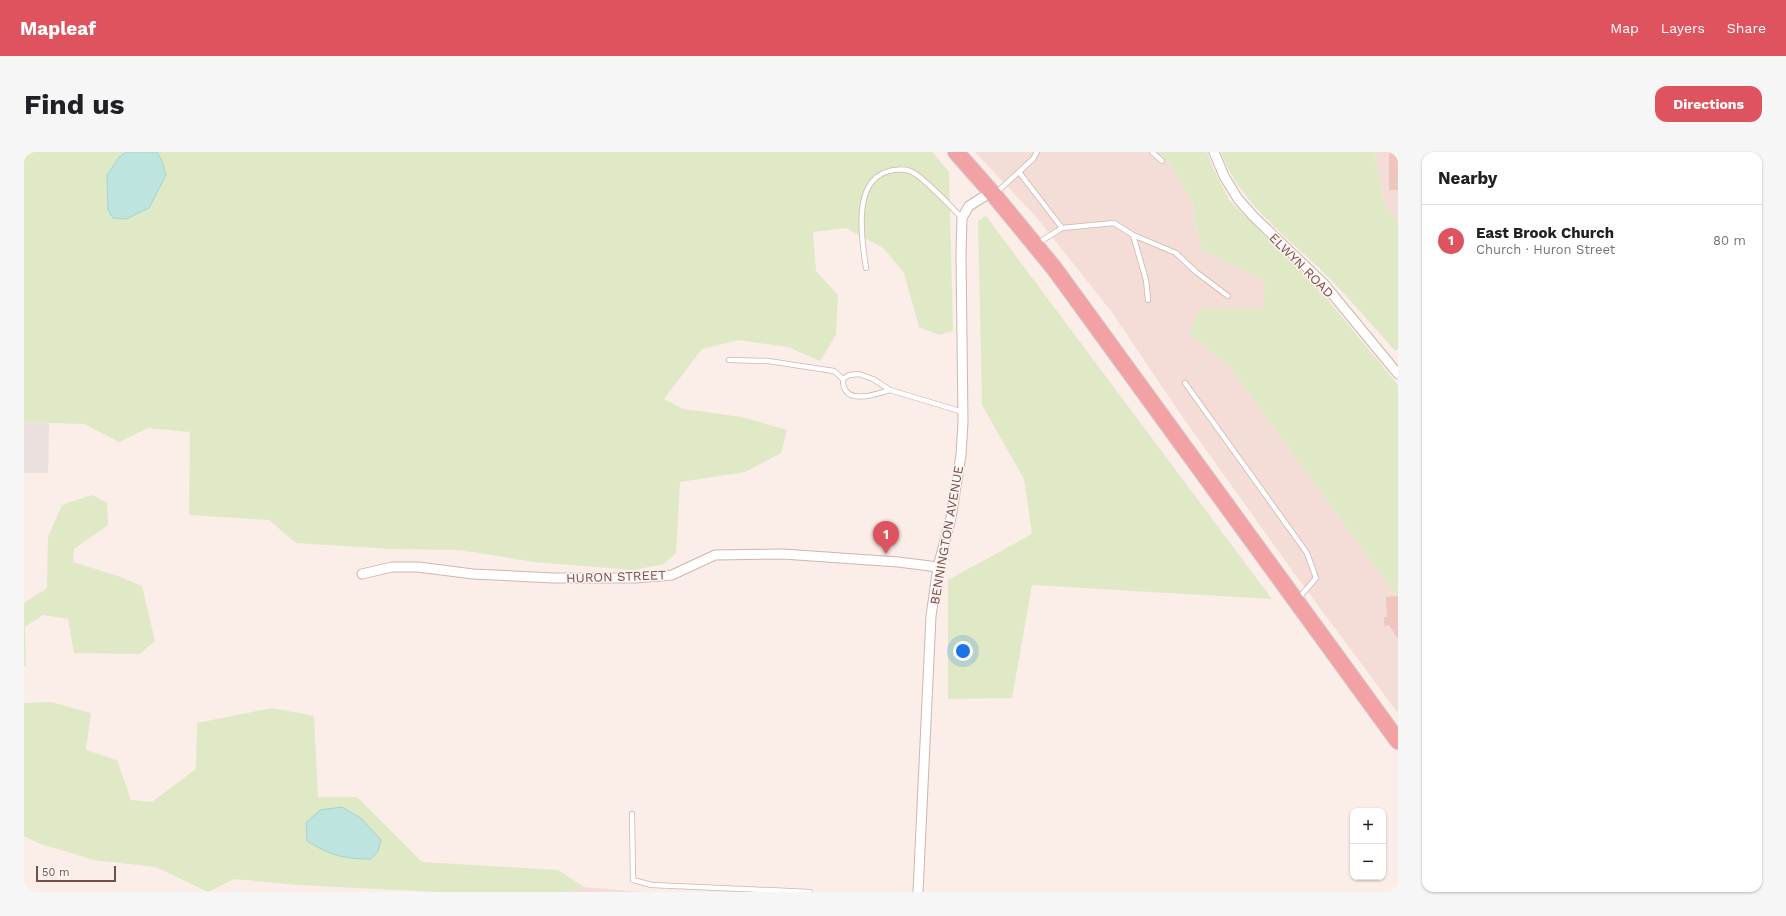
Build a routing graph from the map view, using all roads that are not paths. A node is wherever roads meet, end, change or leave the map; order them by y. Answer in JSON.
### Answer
{"nodes":[{"id":1,"x":956,"y":152,"type":"edge"},
{"id":2,"x":1037,"y":152,"type":"edge"},
{"id":3,"x":1152,"y":152,"type":"edge"},
{"id":4,"x":1214,"y":152,"type":"edge"},
{"id":5,"x":1162,"y":161,"type":"dead end"},
{"id":6,"x":1019,"y":172,"type":"junction"},
{"id":7,"x":993,"y":193,"type":"junction"},
{"id":8,"x":962,"y":218,"type":"junction"},
{"id":9,"x":1062,"y":228,"type":"junction"},
{"id":10,"x":1133,"y":235,"type":"junction"},
{"id":11,"x":1035,"y":245,"type":"junction"},
{"id":12,"x":866,"y":268,"type":"dead end"},
{"id":13,"x":1228,"y":296,"type":"dead end"},
{"id":14,"x":1148,"y":300,"type":"dead end"},
{"id":15,"x":729,"y":360,"type":"dead end"},
{"id":16,"x":1398,"y":374,"type":"edge"},
{"id":17,"x":843,"y":379,"type":"junction"},
{"id":18,"x":1185,"y":382,"type":"dead end"},
{"id":19,"x":890,"y":390,"type":"junction"},
{"id":20,"x":963,"y":412,"type":"junction"},
{"id":21,"x":938,"y":567,"type":"junction"},
{"id":22,"x":362,"y":574,"type":"dead end"},
{"id":23,"x":1296,"y":601,"type":"junction"},
{"id":24,"x":1398,"y":741,"type":"edge"},
{"id":25,"x":632,"y":814,"type":"dead end"},
{"id":26,"x":810,"y":892,"type":"edge"},
{"id":27,"x":918,"y":892,"type":"edge"}],
"edges":[{"from":1,"to":7,"type":"highway"},
{"from":2,"to":6,"type":"lane"},
{"from":3,"to":5,"type":"lane"},
{"from":4,"to":16,"type":"street","name":"ELWYN ROAD"},
{"from":6,"to":7,"type":"lane"},
{"from":6,"to":9,"type":"lane"},
{"from":7,"to":8,"type":"street"},
{"from":7,"to":11,"type":"highway"},
{"from":8,"to":12,"type":"lane"},
{"from":8,"to":20,"type":"street","name":"BENNINGTON AVENUE"},
{"from":9,"to":10,"type":"lane"},
{"from":9,"to":11,"type":"lane"},
{"from":10,"to":13,"type":"lane"},
{"from":10,"to":14,"type":"lane"},
{"from":11,"to":23,"type":"highway"},
{"from":15,"to":17,"type":"lane"},
{"from":17,"to":19,"type":"lane"},
{"from":17,"to":19,"type":"lane"},
{"from":18,"to":23,"type":"lane"},
{"from":19,"to":20,"type":"lane"},
{"from":20,"to":21,"type":"street","name":"BENNINGTON AVENUE"},
{"from":21,"to":22,"type":"street","name":"HURON STREET"},
{"from":21,"to":27,"type":"street","name":"BENNINGTON AVENUE"},
{"from":23,"to":24,"type":"highway"},
{"from":25,"to":26,"type":"lane"}]}
